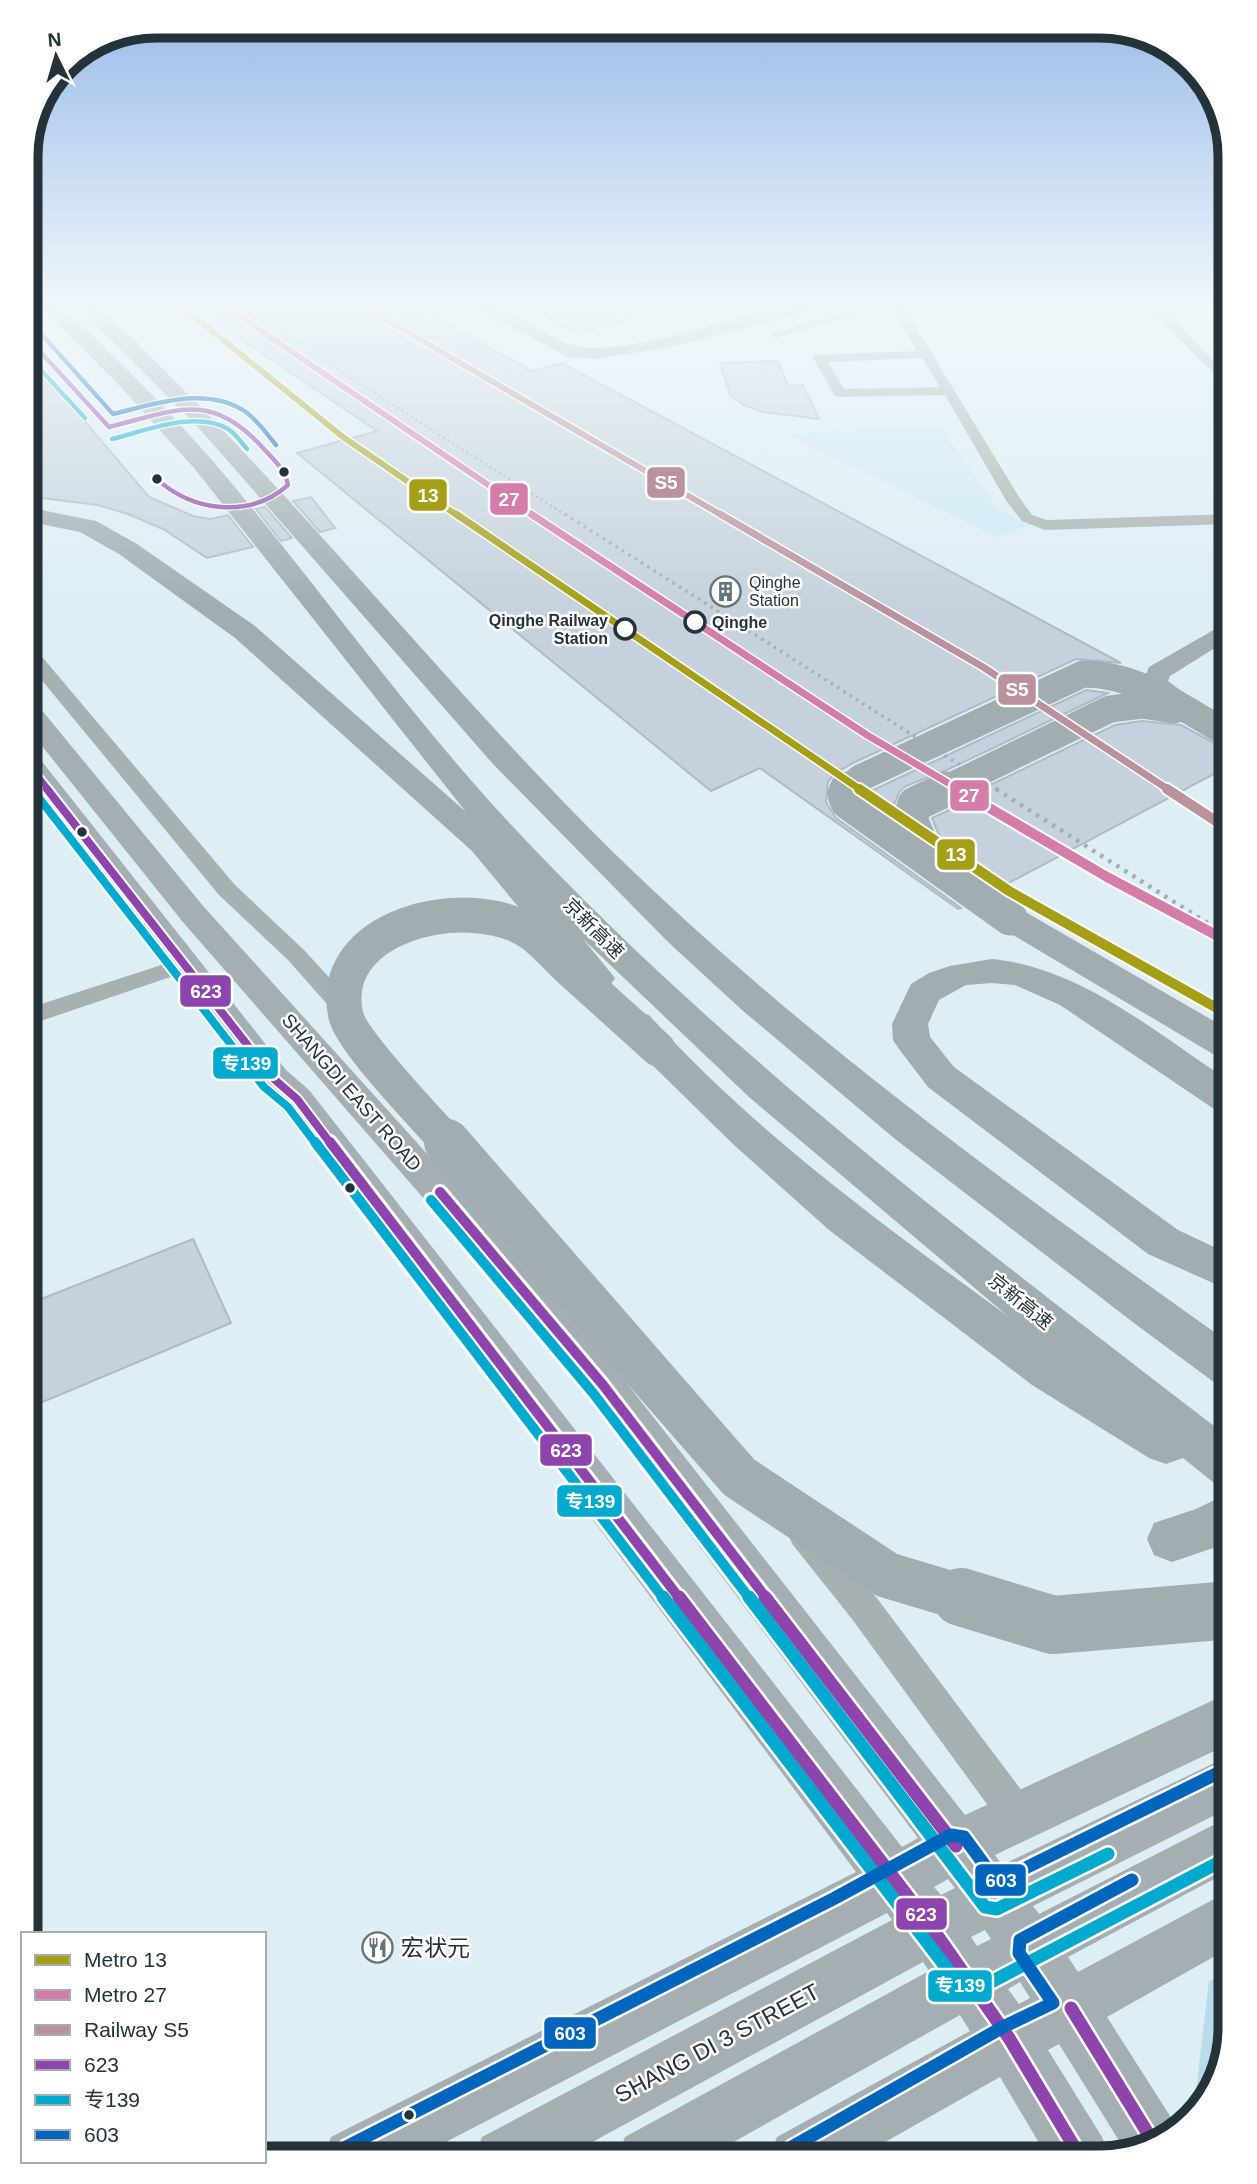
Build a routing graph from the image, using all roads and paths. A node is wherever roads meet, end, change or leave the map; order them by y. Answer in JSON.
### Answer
{"nodes":[{"id":1,"x":148,"y":403,"type":"edge"},
{"id":2,"x":188,"y":403,"type":"edge"},
{"id":3,"x":956,"y":403,"type":"edge"},
{"id":4,"x":39,"y":517,"type":"edge"},
{"id":5,"x":1218,"y":519,"type":"edge"},
{"id":6,"x":1218,"y":640,"type":"edge"},
{"id":7,"x":39,"y":664,"type":"edge"},
{"id":8,"x":1190,"y":713,"type":"junction"},
{"id":9,"x":1218,"y":721,"type":"edge"},
{"id":10,"x":39,"y":724,"type":"edge"},
{"id":11,"x":1218,"y":729,"type":"edge"},
{"id":12,"x":39,"y":776,"type":"edge"},
{"id":13,"x":926,"y":857,"type":"junction"},
{"id":14,"x":186,"y":964,"type":"junction"},
{"id":15,"x":39,"y":1014,"type":"edge"},
{"id":16,"x":1218,"y":1043,"type":"edge"},
{"id":17,"x":658,"y":1049,"type":"junction"},
{"id":18,"x":1218,"y":1092,"type":"edge"},
{"id":19,"x":1218,"y":1268,"type":"edge"},
{"id":20,"x":1218,"y":1358,"type":"edge"},
{"id":21,"x":1218,"y":1458,"type":"edge"},
{"id":22,"x":1218,"y":1475,"type":"edge"},
{"id":23,"x":1218,"y":1522,"type":"edge"},
{"id":24,"x":1172,"y":1539,"type":"dead end"},
{"id":25,"x":1218,"y":1611,"type":"edge"},
{"id":26,"x":1213,"y":1725,"type":"edge"},
{"id":27,"x":1218,"y":1786,"type":"edge"},
{"id":28,"x":1018,"y":1816,"type":"junction"},
{"id":29,"x":956,"y":1846,"type":"junction"},
{"id":30,"x":1218,"y":1849,"type":"edge"},
{"id":31,"x":895,"y":1881,"type":"junction"},
{"id":32,"x":993,"y":1898,"type":"junction"},
{"id":33,"x":1218,"y":1924,"type":"edge"},
{"id":34,"x":932,"y":1928,"type":"junction"},
{"id":35,"x":1030,"y":1947,"type":"junction"},
{"id":36,"x":970,"y":1979,"type":"junction"},
{"id":37,"x":1070,"y":2008,"type":"junction"},
{"id":38,"x":1009,"y":2038,"type":"junction"},
{"id":39,"x":1149,"y":2135,"type":"edge"},
{"id":40,"x":377,"y":2145,"type":"edge"},
{"id":41,"x":527,"y":2145,"type":"edge"},
{"id":42,"x":669,"y":2146,"type":"edge"},
{"id":43,"x":820,"y":2146,"type":"edge"},
{"id":44,"x":1074,"y":2146,"type":"edge"}],
"edges":[{"from":1,"to":21,"type":"highway","name":"京新高速"},
{"from":2,"to":20,"type":"highway"},
{"from":3,"to":5,"type":"street"},
{"from":4,"to":17,"type":"highway","bridge":true},
{"from":6,"to":9,"type":"main road"},
{"from":7,"to":28,"type":"street"},
{"from":8,"to":11,"type":"highway","bridge":true},
{"from":8,"to":13,"type":"highway","bridge":true},
{"from":8,"to":13,"type":"highway","bridge":true},
{"from":10,"to":29,"type":"main road","name":"SHANGDI EAST ROAD"},
{"from":12,"to":14,"type":"main road"},
{"from":13,"to":16,"type":"highway","bridge":true},
{"from":14,"to":15,"type":"street"},
{"from":14,"to":31,"type":"main road"},
{"from":17,"to":22,"type":"highway"},
{"from":17,"to":25,"type":"highway","bridge":true},
{"from":18,"to":19,"type":"highway"},
{"from":23,"to":24,"type":"highway"},
{"from":26,"to":28,"type":"main road"},
{"from":27,"to":32,"type":"main road","name":"SHANG DI 3 STREET"},
{"from":28,"to":29,"type":"main road"},
{"from":29,"to":31,"type":"main road"},
{"from":29,"to":32,"type":"main road","name":"SHANGDI EAST ROAD"},
{"from":30,"to":35,"type":"main road"},
{"from":31,"to":34,"type":"main road"},
{"from":31,"to":40,"type":"main road"},
{"from":32,"to":34,"type":"main road","name":"SHANG DI 3 STREET"},
{"from":32,"to":35,"type":"main road","name":"SHANGDI EAST ROAD"},
{"from":33,"to":37,"type":"main road"},
{"from":34,"to":36,"type":"main road"},
{"from":34,"to":41,"type":"main road","name":"SHANG DI 3 STREET"},
{"from":35,"to":36,"type":"main road"},
{"from":35,"to":37,"type":"main road","name":"SHANGDI EAST ROAD"},
{"from":36,"to":38,"type":"main road"},
{"from":36,"to":42,"type":"main road"},
{"from":37,"to":38,"type":"main road"},
{"from":37,"to":39,"type":"main road","name":"SHANGDI EAST ROAD"},
{"from":38,"to":43,"type":"main road"},
{"from":38,"to":44,"type":"main road"}]}
